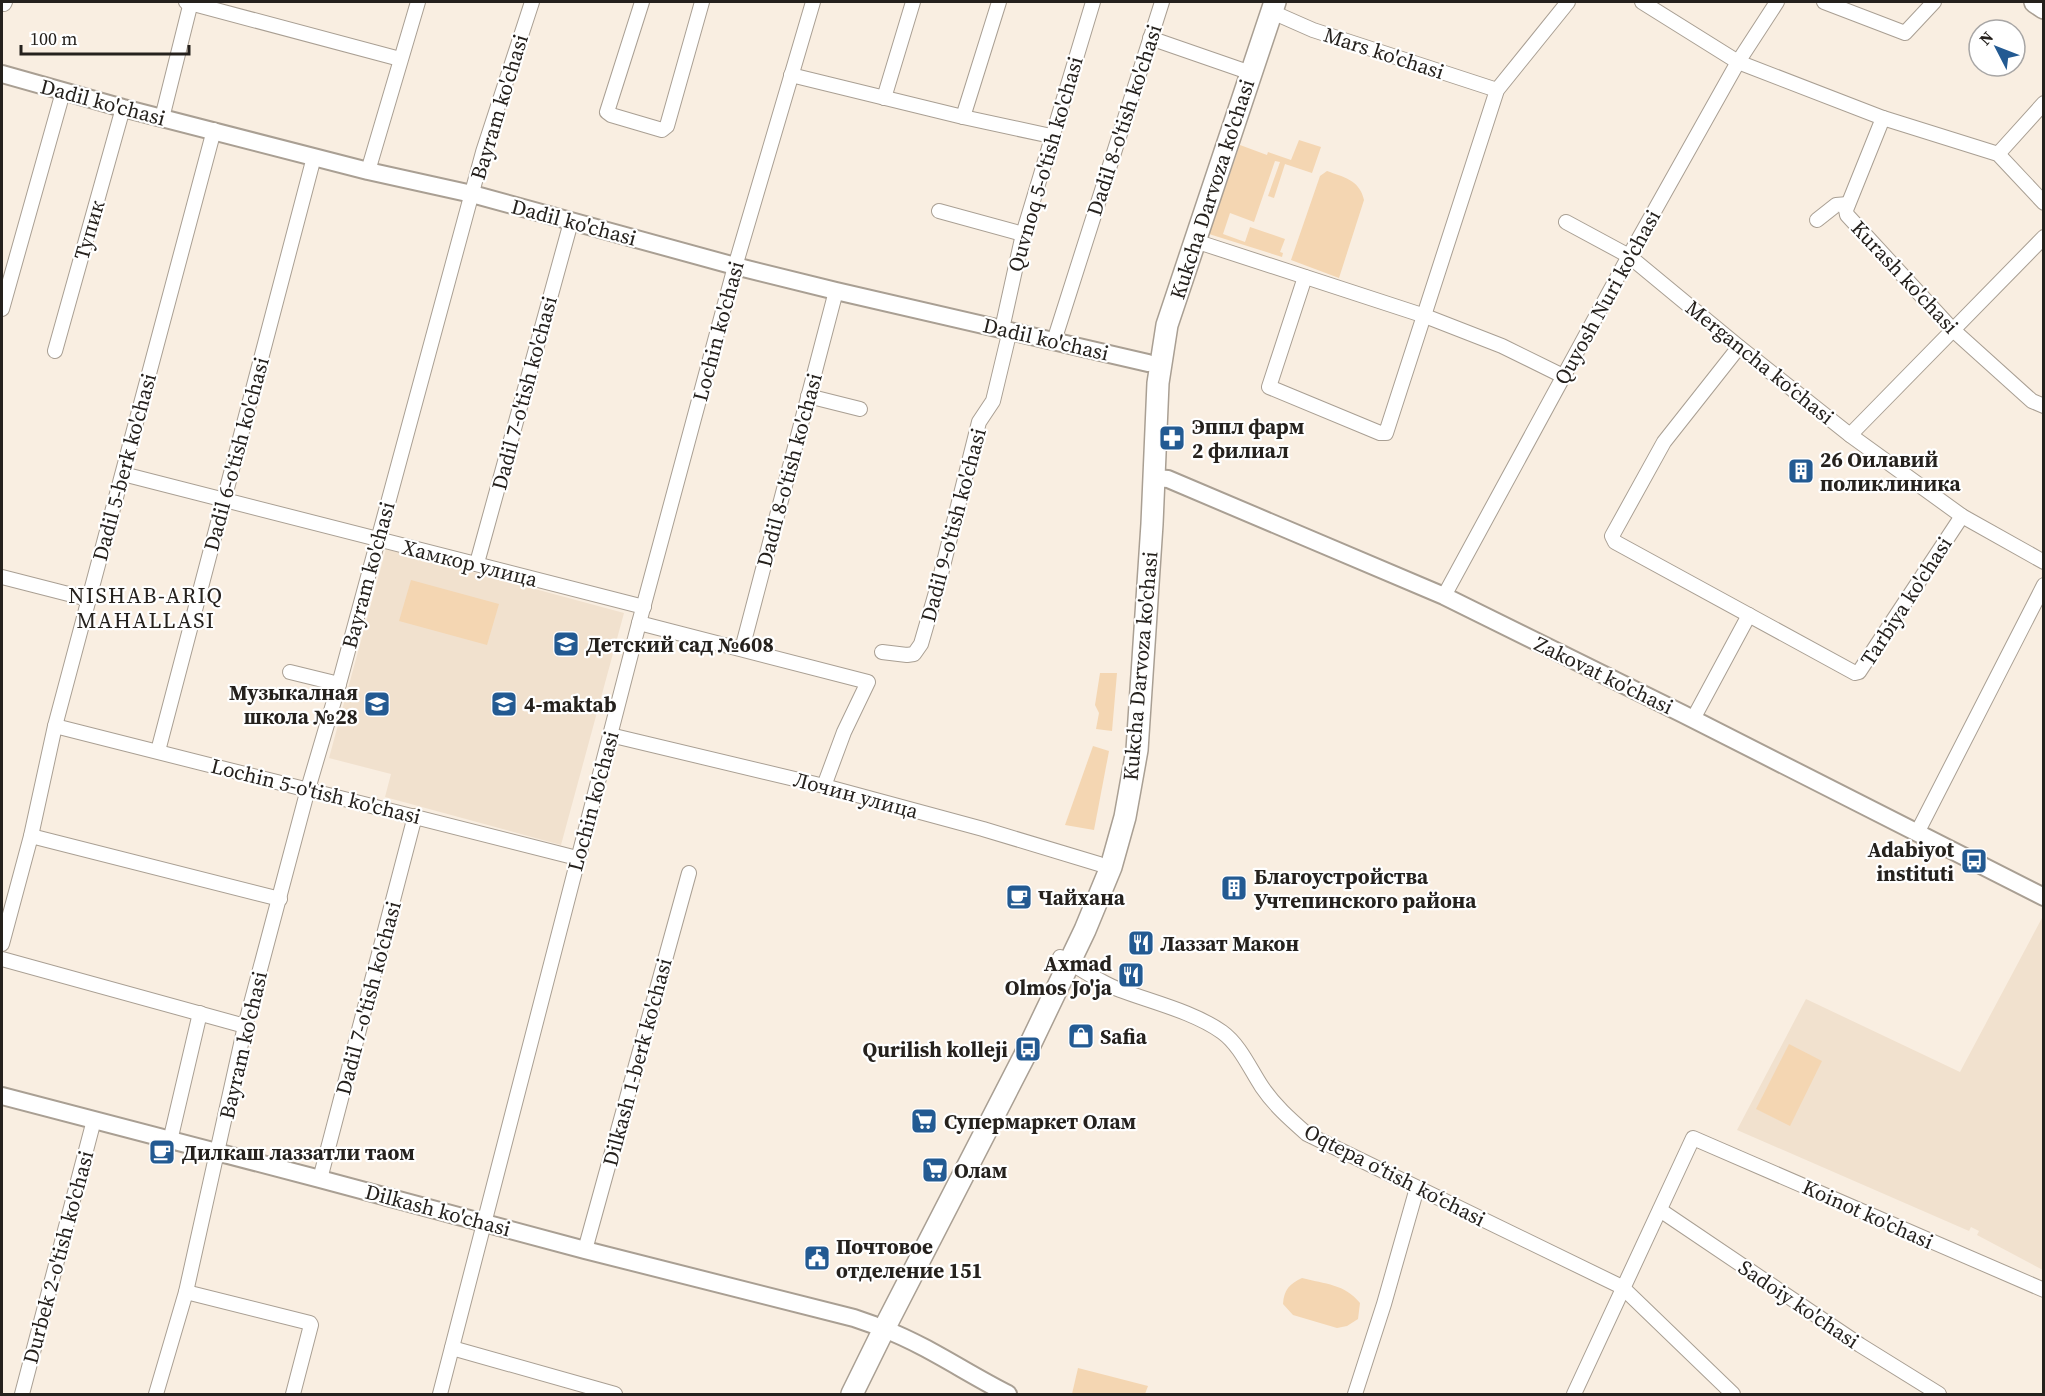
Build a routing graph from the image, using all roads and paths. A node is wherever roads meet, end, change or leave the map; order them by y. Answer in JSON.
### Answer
{"nodes":[{"id":1,"x":189,"y":2,"type":"edge"},
{"id":2,"x":418,"y":2,"type":"edge"},
{"id":3,"x":532,"y":2,"type":"edge"},
{"id":4,"x":642,"y":2,"type":"edge"},
{"id":5,"x":702,"y":2,"type":"edge"},
{"id":6,"x":813,"y":2,"type":"edge"},
{"id":7,"x":913,"y":2,"type":"edge"},
{"id":8,"x":999,"y":2,"type":"edge"},
{"id":9,"x":1093,"y":2,"type":"edge"},
{"id":10,"x":1162,"y":2,"type":"edge"},
{"id":11,"x":1568,"y":2,"type":"edge"},
{"id":12,"x":1642,"y":2,"type":"edge"},
{"id":13,"x":1777,"y":2,"type":"edge"},
{"id":14,"x":1824,"y":2,"type":"edge"},
{"id":15,"x":1934,"y":2,"type":"edge"},
{"id":16,"x":2036,"y":2,"type":"edge"},
{"id":17,"x":1267,"y":6,"type":"edge"},
{"id":18,"x":2043,"y":8,"type":"edge"},
{"id":19,"x":1150,"y":38,"type":"junction"},
{"id":20,"x":400,"y":59,"type":"junction"},
{"id":21,"x":1738,"y":62,"type":"junction"},
{"id":22,"x":1245,"y":71,"type":"junction"},
{"id":23,"x":2,"y":74,"type":"edge"},
{"id":24,"x":791,"y":75,"type":"junction"},
{"id":25,"x":1497,"y":90,"type":"junction"},
{"id":26,"x":63,"y":92,"type":"junction"},
{"id":27,"x":884,"y":98,"type":"junction"},
{"id":28,"x":2043,"y":103,"type":"edge"},
{"id":29,"x":123,"y":108,"type":"junction"},
{"id":30,"x":963,"y":117,"type":"junction"},
{"id":31,"x":162,"y":118,"type":"junction"},
{"id":32,"x":1883,"y":118,"type":"junction"},
{"id":33,"x":214,"y":130,"type":"junction"},
{"id":34,"x":1050,"y":136,"type":"junction"},
{"id":35,"x":1998,"y":154,"type":"junction"},
{"id":36,"x":314,"y":157,"type":"junction"},
{"id":37,"x":368,"y":171,"type":"junction"},
{"id":38,"x":472,"y":194,"type":"junction"},
{"id":39,"x":2043,"y":203,"type":"edge"},
{"id":40,"x":1848,"y":204,"type":"junction"},
{"id":41,"x":939,"y":211,"type":"dead end"},
{"id":42,"x":1817,"y":220,"type":"dead end"},
{"id":43,"x":571,"y":222,"type":"junction"},
{"id":44,"x":1566,"y":222,"type":"dead end"},
{"id":45,"x":1023,"y":234,"type":"junction"},
{"id":46,"x":2043,"y":237,"type":"edge"},
{"id":47,"x":1190,"y":239,"type":"junction"},
{"id":48,"x":1629,"y":256,"type":"junction"},
{"id":49,"x":735,"y":266,"type":"junction"},
{"id":50,"x":1305,"y":277,"type":"junction"},
{"id":51,"x":836,"y":291,"type":"junction"},
{"id":52,"x":2,"y":309,"type":"edge"},
{"id":53,"x":1425,"y":316,"type":"junction"},
{"id":54,"x":1006,"y":329,"type":"junction"},
{"id":55,"x":1952,"y":329,"type":"junction"},
{"id":56,"x":1054,"y":341,"type":"junction"},
{"id":57,"x":1739,"y":347,"type":"junction"},
{"id":58,"x":55,"y":351,"type":"dead end"},
{"id":59,"x":1154,"y":364,"type":"junction"},
{"id":60,"x":1563,"y":376,"type":"junction"},
{"id":61,"x":808,"y":396,"type":"junction"},
{"id":62,"x":2043,"y":406,"type":"edge"},
{"id":63,"x":860,"y":409,"type":"dead end"},
{"id":64,"x":1850,"y":435,"type":"junction"},
{"id":65,"x":123,"y":474,"type":"junction"},
{"id":66,"x":1148,"y":477,"type":"junction"},
{"id":67,"x":224,"y":500,"type":"junction"},
{"id":68,"x":1962,"y":516,"type":"junction"},
{"id":69,"x":378,"y":540,"type":"junction"},
{"id":70,"x":2043,"y":562,"type":"edge"},
{"id":71,"x":477,"y":563,"type":"junction"},
{"id":72,"x":2,"y":577,"type":"edge"},
{"id":73,"x":2043,"y":585,"type":"edge"},
{"id":74,"x":1444,"y":596,"type":"junction"},
{"id":75,"x":88,"y":599,"type":"junction"},
{"id":76,"x":644,"y":607,"type":"junction"},
{"id":77,"x":1749,"y":615,"type":"junction"},
{"id":78,"x":639,"y":623,"type":"junction"},
{"id":79,"x":742,"y":649,"type":"junction"},
{"id":80,"x":882,"y":652,"type":"dead end"},
{"id":81,"x":290,"y":672,"type":"dead end"},
{"id":82,"x":339,"y":684,"type":"junction"},
{"id":83,"x":1693,"y":719,"type":"junction"},
{"id":84,"x":55,"y":726,"type":"junction"},
{"id":85,"x":610,"y":735,"type":"junction"},
{"id":86,"x":158,"y":751,"type":"junction"},
{"id":87,"x":824,"y":786,"type":"junction"},
{"id":88,"x":308,"y":789,"type":"junction"},
{"id":89,"x":415,"y":816,"type":"junction"},
{"id":90,"x":1917,"y":833,"type":"junction"},
{"id":91,"x":31,"y":836,"type":"junction"},
{"id":92,"x":578,"y":858,"type":"junction"},
{"id":93,"x":1105,"y":865,"type":"junction"},
{"id":94,"x":689,"y":873,"type":"dead end"},
{"id":95,"x":2043,"y":897,"type":"edge"},
{"id":96,"x":280,"y":899,"type":"junction"},
{"id":97,"x":2,"y":944,"type":"edge"},
{"id":98,"x":2,"y":959,"type":"edge"},
{"id":99,"x":1065,"y":960,"type":"junction"},
{"id":100,"x":200,"y":1013,"type":"junction"},
{"id":101,"x":245,"y":1026,"type":"junction"},
{"id":102,"x":2,"y":1096,"type":"edge"},
{"id":103,"x":94,"y":1120,"type":"junction"},
{"id":104,"x":170,"y":1141,"type":"junction"},
{"id":105,"x":218,"y":1153,"type":"junction"},
{"id":106,"x":320,"y":1179,"type":"junction"},
{"id":107,"x":1418,"y":1188,"type":"junction"},
{"id":108,"x":1660,"y":1210,"type":"junction"},
{"id":109,"x":483,"y":1222,"type":"junction"},
{"id":110,"x":585,"y":1250,"type":"junction"},
{"id":111,"x":1622,"y":1287,"type":"junction"},
{"id":112,"x":2043,"y":1290,"type":"edge"},
{"id":113,"x":186,"y":1292,"type":"junction"},
{"id":114,"x":879,"y":1327,"type":"junction"},
{"id":115,"x":452,"y":1348,"type":"junction"},
{"id":116,"x":1921,"y":1383,"type":"junction"},
{"id":117,"x":580,"y":1390,"type":"edge"},
{"id":118,"x":22,"y":1395,"type":"edge"},
{"id":119,"x":156,"y":1395,"type":"edge"},
{"id":120,"x":293,"y":1395,"type":"edge"},
{"id":121,"x":440,"y":1395,"type":"edge"},
{"id":122,"x":615,"y":1395,"type":"edge"},
{"id":123,"x":839,"y":1395,"type":"edge"},
{"id":124,"x":852,"y":1395,"type":"edge"},
{"id":125,"x":1008,"y":1395,"type":"edge"},
{"id":126,"x":1355,"y":1395,"type":"edge"},
{"id":127,"x":1574,"y":1395,"type":"edge"},
{"id":128,"x":1733,"y":1395,"type":"edge"},
{"id":129,"x":1910,"y":1395,"type":"edge"},
{"id":130,"x":1939,"y":1395,"type":"edge"}],
"edges":[{"from":1,"to":20,"type":"street"},
{"from":1,"to":31,"type":"street"},
{"from":2,"to":20,"type":"street"},
{"from":3,"to":38,"type":"street","name":"Bayram ko'chasi"},
{"from":4,"to":5,"type":"street"},
{"from":6,"to":24,"type":"street","name":"Lochin ko'chasi"},
{"from":7,"to":27,"type":"street"},
{"from":8,"to":30,"type":"street"},
{"from":9,"to":34,"type":"street","name":"Quvnoq 5-o'tish ko'chasi"},
{"from":10,"to":19,"type":"street","name":"Dadil 8-o'tish ko'chasi"},
{"from":11,"to":25,"type":"street"},
{"from":12,"to":21,"type":"street"},
{"from":13,"to":21,"type":"street","name":"Quyosh Nuri ko'chasi"},
{"from":14,"to":15,"type":"street"},
{"from":16,"to":18,"type":"main road"},
{"from":17,"to":22,"type":"main road","name":"Kukcha Darvoza ko'chasi"},
{"from":17,"to":25,"type":"street","name":"Mars ko'chasi"},
{"from":19,"to":22,"type":"street"},
{"from":19,"to":56,"type":"street","name":"Dadil 8-o'tish ko'chasi"},
{"from":20,"to":37,"type":"street"},
{"from":21,"to":32,"type":"street"},
{"from":21,"to":48,"type":"street","name":"Quyosh Nuri ko'chasi"},
{"from":22,"to":47,"type":"main road","name":"Kukcha Darvoza ko'chasi"},
{"from":23,"to":26,"type":"street","name":"Dadil ko'chasi"},
{"from":24,"to":27,"type":"street"},
{"from":24,"to":49,"type":"street","name":"Lochin ko'chasi"},
{"from":25,"to":53,"type":"street"},
{"from":26,"to":29,"type":"street","name":"Dadil ko'chasi"},
{"from":26,"to":52,"type":"street"},
{"from":27,"to":30,"type":"street"},
{"from":28,"to":35,"type":"street"},
{"from":29,"to":31,"type":"street","name":"Dadil ko'chasi"},
{"from":29,"to":58,"type":"street","name":"Тупик"},
{"from":30,"to":34,"type":"street"},
{"from":31,"to":33,"type":"street","name":"Dadil ko'chasi"},
{"from":32,"to":35,"type":"street"},
{"from":32,"to":40,"type":"street","name":"Kurash ko'chasi"},
{"from":33,"to":36,"type":"street","name":"Dadil ko'chasi"},
{"from":33,"to":65,"type":"street","name":"Dadil 5-berk ko'chasi"},
{"from":34,"to":45,"type":"street","name":"Quvnoq 5-o'tish ko'chasi"},
{"from":35,"to":39,"type":"street"},
{"from":36,"to":37,"type":"street","name":"Dadil ko'chasi"},
{"from":36,"to":67,"type":"street","name":"Dadil 6-o'tish ko'chasi"},
{"from":37,"to":38,"type":"street","name":"Dadil ko'chasi"},
{"from":38,"to":43,"type":"street","name":"Dadil ko'chasi"},
{"from":38,"to":69,"type":"street","name":"Bayram ko'chasi"},
{"from":40,"to":42,"type":"street"},
{"from":40,"to":55,"type":"street","name":"Kurash ko'chasi"},
{"from":41,"to":45,"type":"street"},
{"from":43,"to":49,"type":"street","name":"Dadil ko'chasi"},
{"from":43,"to":71,"type":"street","name":"Dadil 7-o'tish ko'chasi"},
{"from":44,"to":48,"type":"street","name":"Mergancha koʻchasi"},
{"from":45,"to":54,"type":"street","name":"Quvnoq 5-o'tish ko'chasi"},
{"from":46,"to":55,"type":"street"},
{"from":47,"to":50,"type":"street"},
{"from":47,"to":59,"type":"main road","name":"Kukcha Darvoza ko'chasi"},
{"from":48,"to":57,"type":"street","name":"Mergancha koʻchasi"},
{"from":48,"to":60,"type":"street","name":"Quyosh Nuri ko'chasi"},
{"from":49,"to":51,"type":"street","name":"Dadil ko'chasi"},
{"from":49,"to":76,"type":"street","name":"Lochin ko'chasi"},
{"from":50,"to":53,"type":"street"},
{"from":50,"to":53,"type":"street"},
{"from":51,"to":54,"type":"street","name":"Dadil ko'chasi"},
{"from":51,"to":61,"type":"street","name":"Dadil 8-o'tish ko'chasi"},
{"from":53,"to":60,"type":"street"},
{"from":54,"to":56,"type":"street","name":"Dadil ko'chasi"},
{"from":54,"to":80,"type":"street","name":"Dadil 9-o'tish ko'chasi"},
{"from":55,"to":62,"type":"street","name":"Kurash ko'chasi"},
{"from":55,"to":64,"type":"street"},
{"from":56,"to":59,"type":"street","name":"Dadil ko'chasi"},
{"from":57,"to":64,"type":"street","name":"Mergancha koʻchasi"},
{"from":57,"to":77,"type":"street","name":"Tarbiya ko'chasi"},
{"from":59,"to":66,"type":"main road","name":"Kukcha Darvoza ko'chasi"},
{"from":60,"to":74,"type":"street","name":"Quyosh Nuri ko'chasi"},
{"from":61,"to":63,"type":"street"},
{"from":61,"to":79,"type":"street","name":"Dadil 8-o'tish ko'chasi"},
{"from":64,"to":68,"type":"street","name":"Mergancha koʻchasi"},
{"from":65,"to":67,"type":"street","name":"Хамкор улица"},
{"from":65,"to":75,"type":"street","name":"Dadil 5-berk ko'chasi"},
{"from":66,"to":74,"type":"street","name":"Zakovat ko'chasi"},
{"from":66,"to":93,"type":"main road","name":"Kukcha Darvoza ko'chasi"},
{"from":67,"to":69,"type":"street","name":"Хамкор улица"},
{"from":67,"to":86,"type":"street","name":"Dadil 6-o'tish ko'chasi"},
{"from":68,"to":70,"type":"street","name":"Mergancha koʻchasi"},
{"from":68,"to":77,"type":"street","name":"Tarbiya ko'chasi"},
{"from":69,"to":71,"type":"street","name":"Хамкор улица"},
{"from":69,"to":82,"type":"street","name":"Bayram ko'chasi"},
{"from":71,"to":76,"type":"street","name":"Хамкор улица"},
{"from":72,"to":75,"type":"street"},
{"from":73,"to":90,"type":"street"},
{"from":74,"to":83,"type":"street","name":"Zakovat ko'chasi"},
{"from":75,"to":84,"type":"street","name":"Dadil 5-berk ko'chasi"},
{"from":76,"to":78,"type":"street","name":"Lochin ko'chasi"},
{"from":77,"to":83,"type":"street"},
{"from":78,"to":79,"type":"street"},
{"from":78,"to":85,"type":"street","name":"Lochin ko'chasi"},
{"from":79,"to":87,"type":"street"},
{"from":81,"to":82,"type":"street"},
{"from":82,"to":88,"type":"street","name":"Bayram ko'chasi"},
{"from":83,"to":90,"type":"street","name":"Zakovat ko'chasi"},
{"from":84,"to":86,"type":"street","name":"Lochin 5-o'tish ko'chasi"},
{"from":84,"to":91,"type":"street","name":"Dadil 5-berk ko'chasi"},
{"from":85,"to":87,"type":"street","name":"Лочин улица"},
{"from":85,"to":92,"type":"street","name":"Lochin ko'chasi"},
{"from":86,"to":88,"type":"street","name":"Lochin 5-o'tish ko'chasi"},
{"from":87,"to":93,"type":"street","name":"Лочин улица"},
{"from":88,"to":89,"type":"street","name":"Lochin 5-o'tish ko'chasi"},
{"from":88,"to":96,"type":"street","name":"Bayram ko'chasi"},
{"from":89,"to":92,"type":"street","name":"Lochin 5-o'tish ko'chasi"},
{"from":89,"to":106,"type":"street","name":"Dadil 7-o'tish ko'chasi"},
{"from":90,"to":95,"type":"street","name":"Zakovat ko'chasi"},
{"from":91,"to":96,"type":"street"},
{"from":91,"to":97,"type":"street","name":"Dadil 5-berk ko'chasi"},
{"from":92,"to":109,"type":"street","name":"Lochin ko'chasi"},
{"from":93,"to":99,"type":"main road","name":"Kukcha Darvoza ko'chasi"},
{"from":94,"to":110,"type":"street","name":"Dilkash 1-berk ko'chasi"},
{"from":96,"to":101,"type":"street","name":"Bayram ko'chasi"},
{"from":98,"to":100,"type":"street"},
{"from":99,"to":107,"type":"street","name":"Oqtepa oʻtish koʻchasi"},
{"from":99,"to":114,"type":"main road","name":"Kukcha Darvoza ko'chasi"},
{"from":100,"to":101,"type":"street"},
{"from":100,"to":104,"type":"street"},
{"from":101,"to":105,"type":"street","name":"Bayram ko'chasi"},
{"from":102,"to":103,"type":"street","name":"Dilkash ko'chasi"},
{"from":103,"to":104,"type":"street","name":"Dilkash ko'chasi"},
{"from":103,"to":118,"type":"street","name":"Durbek 2-o'tish ko'chasi"},
{"from":104,"to":105,"type":"street","name":"Dilkash ko'chasi"},
{"from":105,"to":106,"type":"street","name":"Dilkash ko'chasi"},
{"from":105,"to":113,"type":"street","name":"Bayram ko'chasi"},
{"from":106,"to":109,"type":"street","name":"Dilkash ko'chasi"},
{"from":107,"to":111,"type":"street","name":"Oqtepa oʻtish koʻchasi"},
{"from":107,"to":126,"type":"street"},
{"from":108,"to":111,"type":"street"},
{"from":108,"to":112,"type":"street","name":"Koinot ko'chasi"},
{"from":108,"to":116,"type":"street","name":"Sadoiy ko'chasi"},
{"from":109,"to":110,"type":"street","name":"Dilkash ko'chasi"},
{"from":109,"to":115,"type":"street","name":"Lochin ko'chasi"},
{"from":110,"to":114,"type":"street","name":"Dilkash ko'chasi"},
{"from":111,"to":127,"type":"street"},
{"from":111,"to":128,"type":"street","name":"Oqtepa oʻtish koʻchasi"},
{"from":113,"to":119,"type":"street","name":"Bayram ko'chasi"},
{"from":113,"to":120,"type":"street"},
{"from":114,"to":123,"type":"main road","name":"Kukcha Darvoza ko'chasi"},
{"from":114,"to":124,"type":"main road","name":"Kukcha Darvoza ko'chasi"},
{"from":114,"to":125,"type":"street","name":"Dilkash ko'chasi"},
{"from":115,"to":117,"type":"street"},
{"from":115,"to":121,"type":"street","name":"Lochin ko'chasi"},
{"from":116,"to":129,"type":"street"},
{"from":116,"to":130,"type":"street","name":"Sadoiy ko'chasi"},
{"from":117,"to":122,"type":"street"}]}
